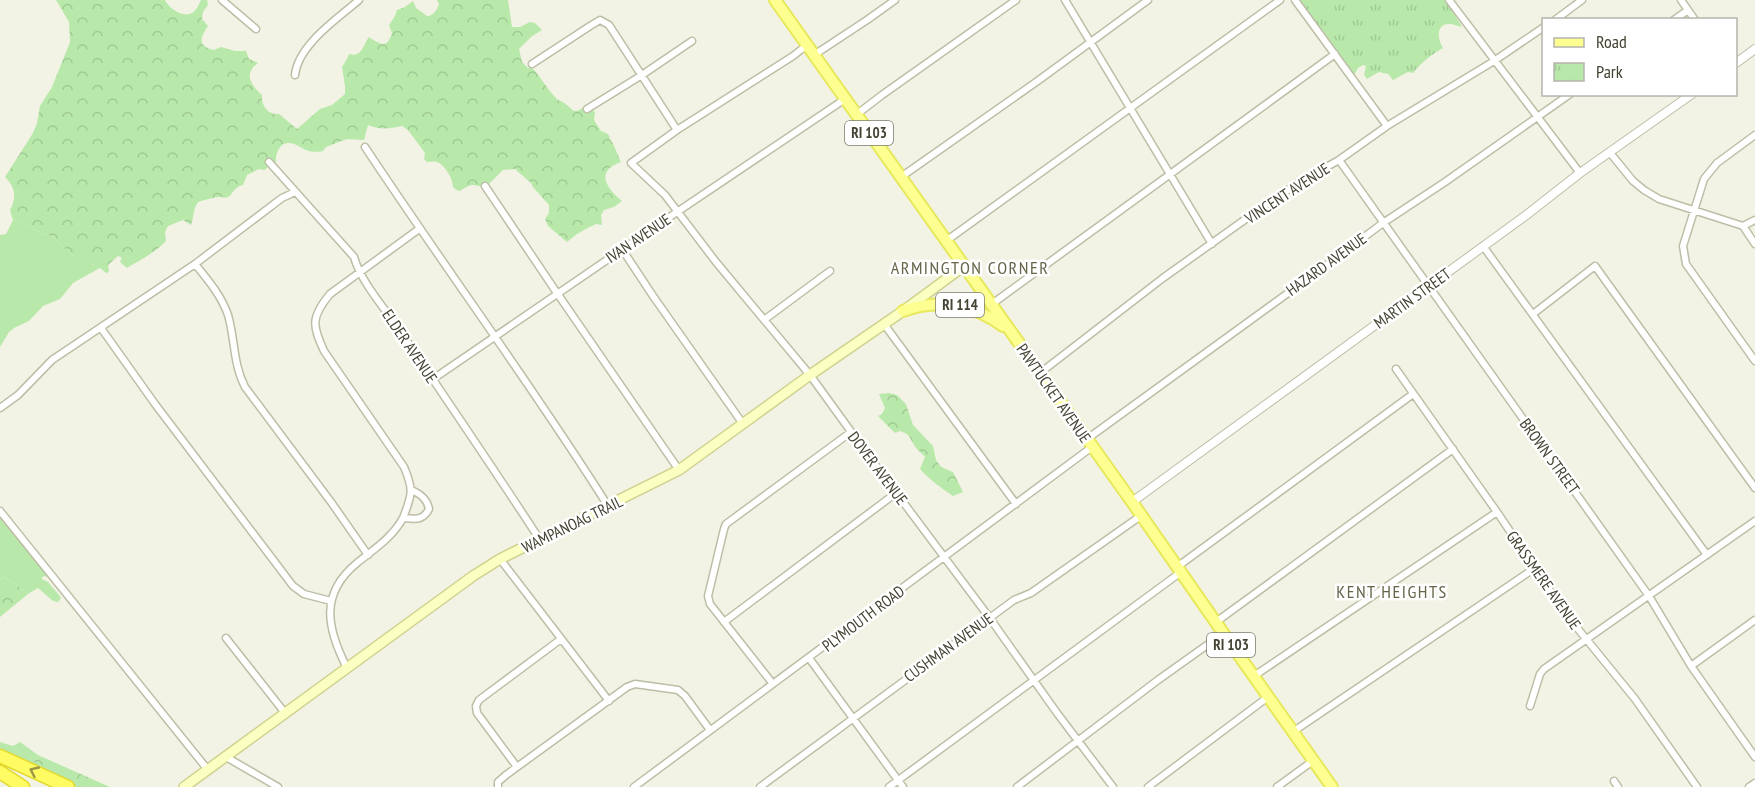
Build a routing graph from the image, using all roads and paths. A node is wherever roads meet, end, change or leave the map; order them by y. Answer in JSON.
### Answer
{"nodes":[{"id":1,"x":222,"y":0,"type":"edge"},
{"id":2,"x":359,"y":0,"type":"edge"},
{"id":3,"x":775,"y":0,"type":"edge"},
{"id":4,"x":895,"y":0,"type":"edge"},
{"id":5,"x":1016,"y":0,"type":"edge"},
{"id":6,"x":1065,"y":0,"type":"edge"},
{"id":7,"x":1148,"y":0,"type":"edge"},
{"id":8,"x":1280,"y":0,"type":"edge"},
{"id":9,"x":1295,"y":0,"type":"edge"},
{"id":10,"x":1449,"y":0,"type":"edge"},
{"id":11,"x":1582,"y":0,"type":"edge"},
{"id":12,"x":1681,"y":0,"type":"edge"},
{"id":13,"x":1688,"y":10,"type":"junction"},
{"id":14,"x":1558,"y":18,"type":"edge"},
{"id":15,"x":1677,"y":18,"type":"edge"},
{"id":16,"x":1694,"y":18,"type":"edge"},
{"id":17,"x":1542,"y":28,"type":"edge"},
{"id":18,"x":256,"y":29,"type":"dead end"},
{"id":19,"x":692,"y":41,"type":"dead end"},
{"id":20,"x":1090,"y":43,"type":"junction"},
{"id":21,"x":1755,"y":49,"type":"edge"},
{"id":22,"x":810,"y":50,"type":"junction"},
{"id":23,"x":1335,"y":54,"type":"junction"},
{"id":24,"x":1494,"y":61,"type":"junction"},
{"id":25,"x":1737,"y":62,"type":"edge"},
{"id":26,"x":532,"y":64,"type":"dead end"},
{"id":27,"x":295,"y":75,"type":"dead end"},
{"id":28,"x":642,"y":75,"type":"junction"},
{"id":29,"x":1567,"y":96,"type":"edge"},
{"id":30,"x":1689,"y":96,"type":"edge"},
{"id":31,"x":845,"y":99,"type":"junction"},
{"id":32,"x":1131,"y":108,"type":"junction"},
{"id":33,"x":587,"y":109,"type":"dead end"},
{"id":34,"x":856,"y":115,"type":"junction"},
{"id":35,"x":1537,"y":118,"type":"junction"},
{"id":36,"x":1388,"y":126,"type":"junction"},
{"id":37,"x":677,"y":130,"type":"junction"},
{"id":38,"x":1755,"y":135,"type":"edge"},
{"id":39,"x":365,"y":147,"type":"dead end"},
{"id":40,"x":1611,"y":153,"type":"junction"},
{"id":41,"x":1339,"y":160,"type":"junction"},
{"id":42,"x":269,"y":162,"type":"dead end"},
{"id":43,"x":1171,"y":173,"type":"junction"},
{"id":44,"x":1580,"y":173,"type":"junction"},
{"id":45,"x":901,"y":177,"type":"junction"},
{"id":46,"x":485,"y":186,"type":"dead end"},
{"id":47,"x":295,"y":192,"type":"junction"},
{"id":48,"x":1694,"y":210,"type":"junction"},
{"id":49,"x":677,"y":212,"type":"junction"},
{"id":50,"x":1755,"y":220,"type":"edge"},
{"id":51,"x":1383,"y":223,"type":"junction"},
{"id":52,"x":1743,"y":226,"type":"junction"},
{"id":53,"x":419,"y":229,"type":"junction"},
{"id":54,"x":946,"y":241,"type":"junction"},
{"id":55,"x":1212,"y":244,"type":"junction"},
{"id":56,"x":1755,"y":244,"type":"edge"},
{"id":57,"x":1483,"y":246,"type":"junction"},
{"id":58,"x":622,"y":249,"type":"junction"},
{"id":59,"x":195,"y":264,"type":"junction"},
{"id":60,"x":964,"y":266,"type":"junction"},
{"id":61,"x":830,"y":271,"type":"dead end"},
{"id":62,"x":358,"y":272,"type":"junction"},
{"id":63,"x":1428,"y":286,"type":"junction"},
{"id":64,"x":557,"y":293,"type":"junction"},
{"id":65,"x":992,"y":304,"type":"junction"},
{"id":66,"x":903,"y":311,"type":"junction"},
{"id":67,"x":1533,"y":314,"type":"junction"},
{"id":68,"x":764,"y":320,"type":"junction"},
{"id":69,"x":884,"y":324,"type":"junction"},
{"id":70,"x":101,"y":328,"type":"junction"},
{"id":71,"x":1011,"y":331,"type":"junction"},
{"id":72,"x":494,"y":336,"type":"junction"},
{"id":73,"x":1755,"y":361,"type":"edge"},
{"id":74,"x":1396,"y":369,"type":"dead end"},
{"id":75,"x":1040,"y":373,"type":"junction"},
{"id":76,"x":810,"y":375,"type":"junction"},
{"id":77,"x":433,"y":379,"type":"junction"},
{"id":78,"x":1413,"y":394,"type":"junction"},
{"id":79,"x":0,"y":408,"type":"edge"},
{"id":80,"x":743,"y":424,"type":"junction"},
{"id":81,"x":851,"y":432,"type":"junction"},
{"id":82,"x":1090,"y":443,"type":"junction"},
{"id":83,"x":1453,"y":449,"type":"junction"},
{"id":84,"x":679,"y":470,"type":"junction"},
{"id":85,"x":1755,"y":488,"type":"edge"},
{"id":86,"x":411,"y":490,"type":"junction"},
{"id":87,"x":896,"y":493,"type":"junction"},
{"id":88,"x":1132,"y":502,"type":"junction"},
{"id":89,"x":1016,"y":504,"type":"junction"},
{"id":90,"x":608,"y":506,"type":"junction"},
{"id":91,"x":0,"y":511,"type":"edge"},
{"id":92,"x":1497,"y":512,"type":"junction"},
{"id":93,"x":1142,"y":515,"type":"junction"},
{"id":94,"x":403,"y":518,"type":"junction"},
{"id":95,"x":1755,"y":521,"type":"edge"},
{"id":96,"x":540,"y":540,"type":"junction"},
{"id":97,"x":368,"y":555,"type":"junction"},
{"id":98,"x":1707,"y":555,"type":"junction"},
{"id":99,"x":944,"y":557,"type":"junction"},
{"id":100,"x":500,"y":560,"type":"junction"},
{"id":101,"x":1535,"y":568,"type":"junction"},
{"id":102,"x":1179,"y":569,"type":"junction"},
{"id":103,"x":1649,"y":596,"type":"junction"},
{"id":104,"x":331,"y":601,"type":"junction"},
{"id":105,"x":989,"y":617,"type":"junction"},
{"id":106,"x":1755,"y":620,"type":"edge"},
{"id":107,"x":724,"y":622,"type":"junction"},
{"id":108,"x":1216,"y":622,"type":"junction"},
{"id":109,"x":1224,"y":633,"type":"junction"},
{"id":110,"x":226,"y":638,"type":"dead end"},
{"id":111,"x":561,"y":639,"type":"junction"},
{"id":112,"x":1586,"y":640,"type":"junction"},
{"id":113,"x":809,"y":658,"type":"junction"},
{"id":114,"x":1692,"y":666,"type":"junction"},
{"id":115,"x":347,"y":668,"type":"junction"},
{"id":116,"x":1254,"y":676,"type":"junction"},
{"id":117,"x":1033,"y":680,"type":"junction"},
{"id":118,"x":773,"y":684,"type":"junction"},
{"id":119,"x":1268,"y":697,"type":"junction"},
{"id":120,"x":609,"y":701,"type":"junction"},
{"id":121,"x":1530,"y":706,"type":"dead end"},
{"id":122,"x":285,"y":713,"type":"junction"},
{"id":123,"x":851,"y":718,"type":"junction"},
{"id":124,"x":710,"y":730,"type":"junction"},
{"id":125,"x":1293,"y":731,"type":"junction"},
{"id":126,"x":1078,"y":741,"type":"junction"},
{"id":127,"x":0,"y":756,"type":"edge"},
{"id":128,"x":226,"y":757,"type":"junction"},
{"id":129,"x":1755,"y":757,"type":"edge"},
{"id":130,"x":1314,"y":760,"type":"junction"},
{"id":131,"x":517,"y":767,"type":"junction"},
{"id":132,"x":208,"y":770,"type":"junction"},
{"id":133,"x":0,"y":772,"type":"edge"},
{"id":134,"x":898,"y":780,"type":"junction"},
{"id":135,"x":1755,"y":783,"type":"edge"},
{"id":136,"x":23,"y":787,"type":"edge"},
{"id":137,"x":68,"y":787,"type":"edge"},
{"id":138,"x":184,"y":787,"type":"edge"},
{"id":139,"x":278,"y":787,"type":"edge"},
{"id":140,"x":498,"y":787,"type":"edge"},
{"id":141,"x":634,"y":787,"type":"edge"},
{"id":142,"x":760,"y":787,"type":"edge"},
{"id":143,"x":889,"y":787,"type":"edge"},
{"id":144,"x":903,"y":787,"type":"edge"},
{"id":145,"x":1017,"y":787,"type":"edge"},
{"id":146,"x":1113,"y":787,"type":"edge"},
{"id":147,"x":1148,"y":787,"type":"edge"},
{"id":148,"x":1277,"y":787,"type":"edge"},
{"id":149,"x":1332,"y":787,"type":"edge"},
{"id":150,"x":1697,"y":787,"type":"edge"},
{"id":151,"x":1749,"y":787,"type":"edge"}],
"edges":[{"from":1,"to":18,"type":"street"},
{"from":2,"to":27,"type":"street"},
{"from":3,"to":22,"type":"main road","name":"PAWTUCKET AVENUE","number":"RI 103"},
{"from":4,"to":22,"type":"street"},
{"from":5,"to":34,"type":"street"},
{"from":6,"to":20,"type":"street"},
{"from":7,"to":20,"type":"street"},
{"from":8,"to":32,"type":"street"},
{"from":9,"to":23,"type":"street"},
{"from":10,"to":24,"type":"street"},
{"from":11,"to":14,"type":"street"},
{"from":12,"to":13,"type":"street"},
{"from":13,"to":15,"type":"street"},
{"from":13,"to":16,"type":"street"},
{"from":17,"to":24,"type":"street","name":"VINCENT AVENUE"},
{"from":19,"to":28,"type":"street"},
{"from":20,"to":32,"type":"street"},
{"from":20,"to":45,"type":"street"},
{"from":21,"to":25,"type":"street"},
{"from":22,"to":31,"type":"main road","name":"PAWTUCKET AVENUE","number":"RI 103"},
{"from":22,"to":37,"type":"street"},
{"from":23,"to":36,"type":"street"},
{"from":23,"to":43,"type":"street"},
{"from":24,"to":35,"type":"street"},
{"from":24,"to":36,"type":"street","name":"VINCENT AVENUE"},
{"from":26,"to":28,"type":"street"},
{"from":28,"to":33,"type":"street"},
{"from":28,"to":37,"type":"street"},
{"from":29,"to":35,"type":"street","name":"HAZARD AVENUE"},
{"from":30,"to":40,"type":"street","name":"MARTIN STREET"},
{"from":31,"to":34,"type":"main road","name":"PAWTUCKET AVENUE","number":"RI 103"},
{"from":31,"to":49,"type":"street","name":"IVAN AVENUE"},
{"from":32,"to":43,"type":"street"},
{"from":32,"to":54,"type":"street"},
{"from":34,"to":45,"type":"main road","name":"PAWTUCKET AVENUE","number":"RI 103"},
{"from":35,"to":44,"type":"street"},
{"from":35,"to":51,"type":"street","name":"HAZARD AVENUE"},
{"from":36,"to":41,"type":"street","name":"VINCENT AVENUE"},
{"from":37,"to":49,"type":"street","name":"DOVER AVENUE"},
{"from":38,"to":48,"type":"street"},
{"from":39,"to":53,"type":"street"},
{"from":40,"to":44,"type":"street","name":"MARTIN STREET"},
{"from":40,"to":48,"type":"street"},
{"from":41,"to":51,"type":"street","name":"BROWN STREET"},
{"from":41,"to":55,"type":"street","name":"VINCENT AVENUE"},
{"from":42,"to":47,"type":"street","name":"ELDER AVENUE"},
{"from":43,"to":55,"type":"street"},
{"from":43,"to":65,"type":"street"},
{"from":44,"to":57,"type":"street","name":"MARTIN STREET"},
{"from":45,"to":54,"type":"main road","name":"PAWTUCKET AVENUE","number":"RI 103"},
{"from":46,"to":64,"type":"street"},
{"from":47,"to":59,"type":"street"},
{"from":47,"to":62,"type":"street","name":"ELDER AVENUE"},
{"from":48,"to":52,"type":"street"},
{"from":48,"to":73,"type":"street"},
{"from":49,"to":58,"type":"street","name":"IVAN AVENUE"},
{"from":49,"to":68,"type":"street","name":"DOVER AVENUE"},
{"from":50,"to":52,"type":"street"},
{"from":51,"to":63,"type":"street","name":"BROWN STREET"},
{"from":51,"to":82,"type":"street","name":"HAZARD AVENUE"},
{"from":52,"to":56,"type":"street"},
{"from":53,"to":62,"type":"street"},
{"from":53,"to":72,"type":"street"},
{"from":54,"to":60,"type":"main road","name":"PAWTUCKET AVENUE","number":"RI 103"},
{"from":55,"to":75,"type":"street","name":"VINCENT AVENUE"},
{"from":57,"to":63,"type":"street","name":"MARTIN STREET"},
{"from":57,"to":67,"type":"street"},
{"from":58,"to":64,"type":"street","name":"IVAN AVENUE"},
{"from":58,"to":80,"type":"street"},
{"from":59,"to":70,"type":"street"},
{"from":59,"to":97,"type":"street"},
{"from":60,"to":65,"type":"main road","name":"PAWTUCKET AVENUE","number":"RI 103"},
{"from":60,"to":66,"type":"main road","name":"WAMPANOAG TRAIL","number":"RI 114"},
{"from":61,"to":68,"type":"street"},
{"from":62,"to":77,"type":"street","name":"ELDER AVENUE"},
{"from":62,"to":86,"type":"street"},
{"from":63,"to":88,"type":"street","name":"MARTIN STREET"},
{"from":63,"to":103,"type":"street","name":"BROWN STREET"},
{"from":64,"to":72,"type":"street","name":"IVAN AVENUE"},
{"from":64,"to":84,"type":"street"},
{"from":65,"to":71,"type":"main road","name":"PAWTUCKET AVENUE","number":"RI 103"},
{"from":66,"to":69,"type":"main road","name":"WAMPANOAG TRAIL","number":"RI 114"},
{"from":66,"to":71,"type":"main road","number":"RI 114"},
{"from":67,"to":85,"type":"street"},
{"from":67,"to":98,"type":"street"},
{"from":68,"to":76,"type":"street","name":"DOVER AVENUE"},
{"from":69,"to":76,"type":"main road","name":"WAMPANOAG TRAIL","number":"RI 114"},
{"from":69,"to":89,"type":"street"},
{"from":70,"to":79,"type":"street"},
{"from":70,"to":104,"type":"street"},
{"from":71,"to":75,"type":"main road","name":"PAWTUCKET AVENUE","number":"RI 103"},
{"from":72,"to":77,"type":"street","name":"IVAN AVENUE"},
{"from":72,"to":90,"type":"street"},
{"from":74,"to":78,"type":"street","name":"GRASSMERE AVENUE"},
{"from":75,"to":82,"type":"main road","name":"PAWTUCKET AVENUE","number":"RI 103"},
{"from":76,"to":80,"type":"main road","name":"WAMPANOAG TRAIL","number":"RI 114"},
{"from":76,"to":81,"type":"street","name":"DOVER AVENUE"},
{"from":77,"to":96,"type":"street","name":"ELDER AVENUE"},
{"from":78,"to":83,"type":"street","name":"GRASSMERE AVENUE"},
{"from":78,"to":102,"type":"street"},
{"from":80,"to":84,"type":"main road","name":"WAMPANOAG TRAIL","number":"RI 114"},
{"from":81,"to":87,"type":"street","name":"DOVER AVENUE"},
{"from":81,"to":107,"type":"street"},
{"from":82,"to":88,"type":"main road","name":"PAWTUCKET AVENUE","number":"RI 103"},
{"from":82,"to":89,"type":"street","name":"PLYMOUTH ROAD"},
{"from":83,"to":92,"type":"street","name":"GRASSMERE AVENUE"},
{"from":83,"to":108,"type":"street"},
{"from":84,"to":90,"type":"main road","name":"WAMPANOAG TRAIL","number":"RI 114"},
{"from":86,"to":94,"type":"street"},
{"from":86,"to":94,"type":"street"},
{"from":87,"to":99,"type":"street","name":"DOVER AVENUE"},
{"from":87,"to":107,"type":"street"},
{"from":88,"to":93,"type":"main road","name":"PAWTUCKET AVENUE","number":"RI 103"},
{"from":89,"to":99,"type":"street","name":"PLYMOUTH ROAD"},
{"from":90,"to":96,"type":"main road","name":"WAMPANOAG TRAIL","number":"RI 114"},
{"from":91,"to":132,"type":"street"},
{"from":92,"to":101,"type":"street","name":"GRASSMERE AVENUE"},
{"from":92,"to":116,"type":"street"},
{"from":93,"to":102,"type":"main road","name":"PAWTUCKET AVENUE","number":"RI 103"},
{"from":93,"to":105,"type":"street","name":"CUSHMAN AVENUE"},
{"from":94,"to":97,"type":"street"},
{"from":95,"to":98,"type":"street"},
{"from":96,"to":100,"type":"main road","name":"WAMPANOAG TRAIL","number":"RI 114"},
{"from":97,"to":104,"type":"street"},
{"from":98,"to":103,"type":"street"},
{"from":99,"to":105,"type":"street","name":"DOVER AVENUE"},
{"from":99,"to":113,"type":"street","name":"PLYMOUTH ROAD"},
{"from":100,"to":111,"type":"street"},
{"from":100,"to":115,"type":"main road","name":"WAMPANOAG TRAIL","number":"RI 114"},
{"from":101,"to":112,"type":"street","name":"GRASSMERE AVENUE"},
{"from":101,"to":125,"type":"street"},
{"from":102,"to":108,"type":"main road","name":"PAWTUCKET AVENUE","number":"RI 103"},
{"from":102,"to":117,"type":"street"},
{"from":103,"to":112,"type":"street"},
{"from":103,"to":114,"type":"street","name":"BROWN STREET"},
{"from":104,"to":115,"type":"street"},
{"from":105,"to":117,"type":"street","name":"DOVER AVENUE"},
{"from":105,"to":123,"type":"street","name":"CUSHMAN AVENUE"},
{"from":106,"to":114,"type":"street"},
{"from":107,"to":118,"type":"street"},
{"from":108,"to":109,"type":"main road","name":"PAWTUCKET AVENUE","number":"RI 103"},
{"from":109,"to":116,"type":"main road","name":"PAWTUCKET AVENUE","number":"RI 103"},
{"from":109,"to":126,"type":"street"},
{"from":110,"to":122,"type":"street"},
{"from":111,"to":120,"type":"street"},
{"from":111,"to":131,"type":"street"},
{"from":112,"to":121,"type":"street"},
{"from":112,"to":150,"type":"street","name":"GRASSMERE AVENUE"},
{"from":113,"to":118,"type":"street","name":"PLYMOUTH ROAD"},
{"from":113,"to":123,"type":"street"},
{"from":114,"to":129,"type":"street","name":"BROWN STREET"},
{"from":115,"to":122,"type":"main road","name":"WAMPANOAG TRAIL","number":"RI 114"},
{"from":116,"to":119,"type":"main road","name":"PAWTUCKET AVENUE","number":"RI 103"},
{"from":117,"to":126,"type":"street","name":"DOVER AVENUE"},
{"from":117,"to":134,"type":"street"},
{"from":118,"to":124,"type":"street","name":"PLYMOUTH ROAD"},
{"from":119,"to":125,"type":"main road","name":"PAWTUCKET AVENUE","number":"RI 103"},
{"from":119,"to":147,"type":"street"},
{"from":120,"to":124,"type":"street"},
{"from":120,"to":131,"type":"street"},
{"from":122,"to":128,"type":"main road","name":"WAMPANOAG TRAIL","number":"RI 114"},
{"from":123,"to":134,"type":"street"},
{"from":123,"to":142,"type":"street","name":"CUSHMAN AVENUE"},
{"from":124,"to":141,"type":"street","name":"PLYMOUTH ROAD"},
{"from":125,"to":130,"type":"main road","name":"PAWTUCKET AVENUE","number":"RI 103"},
{"from":126,"to":145,"type":"street"},
{"from":126,"to":146,"type":"street","name":"DOVER AVENUE"},
{"from":137,"to":127,"type":"highway","one_way":true},
{"from":128,"to":132,"type":"main road","name":"WAMPANOAG TRAIL","number":"RI 114"},
{"from":128,"to":139,"type":"street"},
{"from":130,"to":148,"type":"street"},
{"from":130,"to":149,"type":"main road","name":"PAWTUCKET AVENUE","number":"RI 103"},
{"from":131,"to":140,"type":"street"},
{"from":132,"to":138,"type":"main road","name":"WAMPANOAG TRAIL","number":"RI 114"},
{"from":133,"to":136,"type":"highway"},
{"from":134,"to":143,"type":"street"},
{"from":134,"to":144,"type":"street"},
{"from":135,"to":151,"type":"street"}]}
